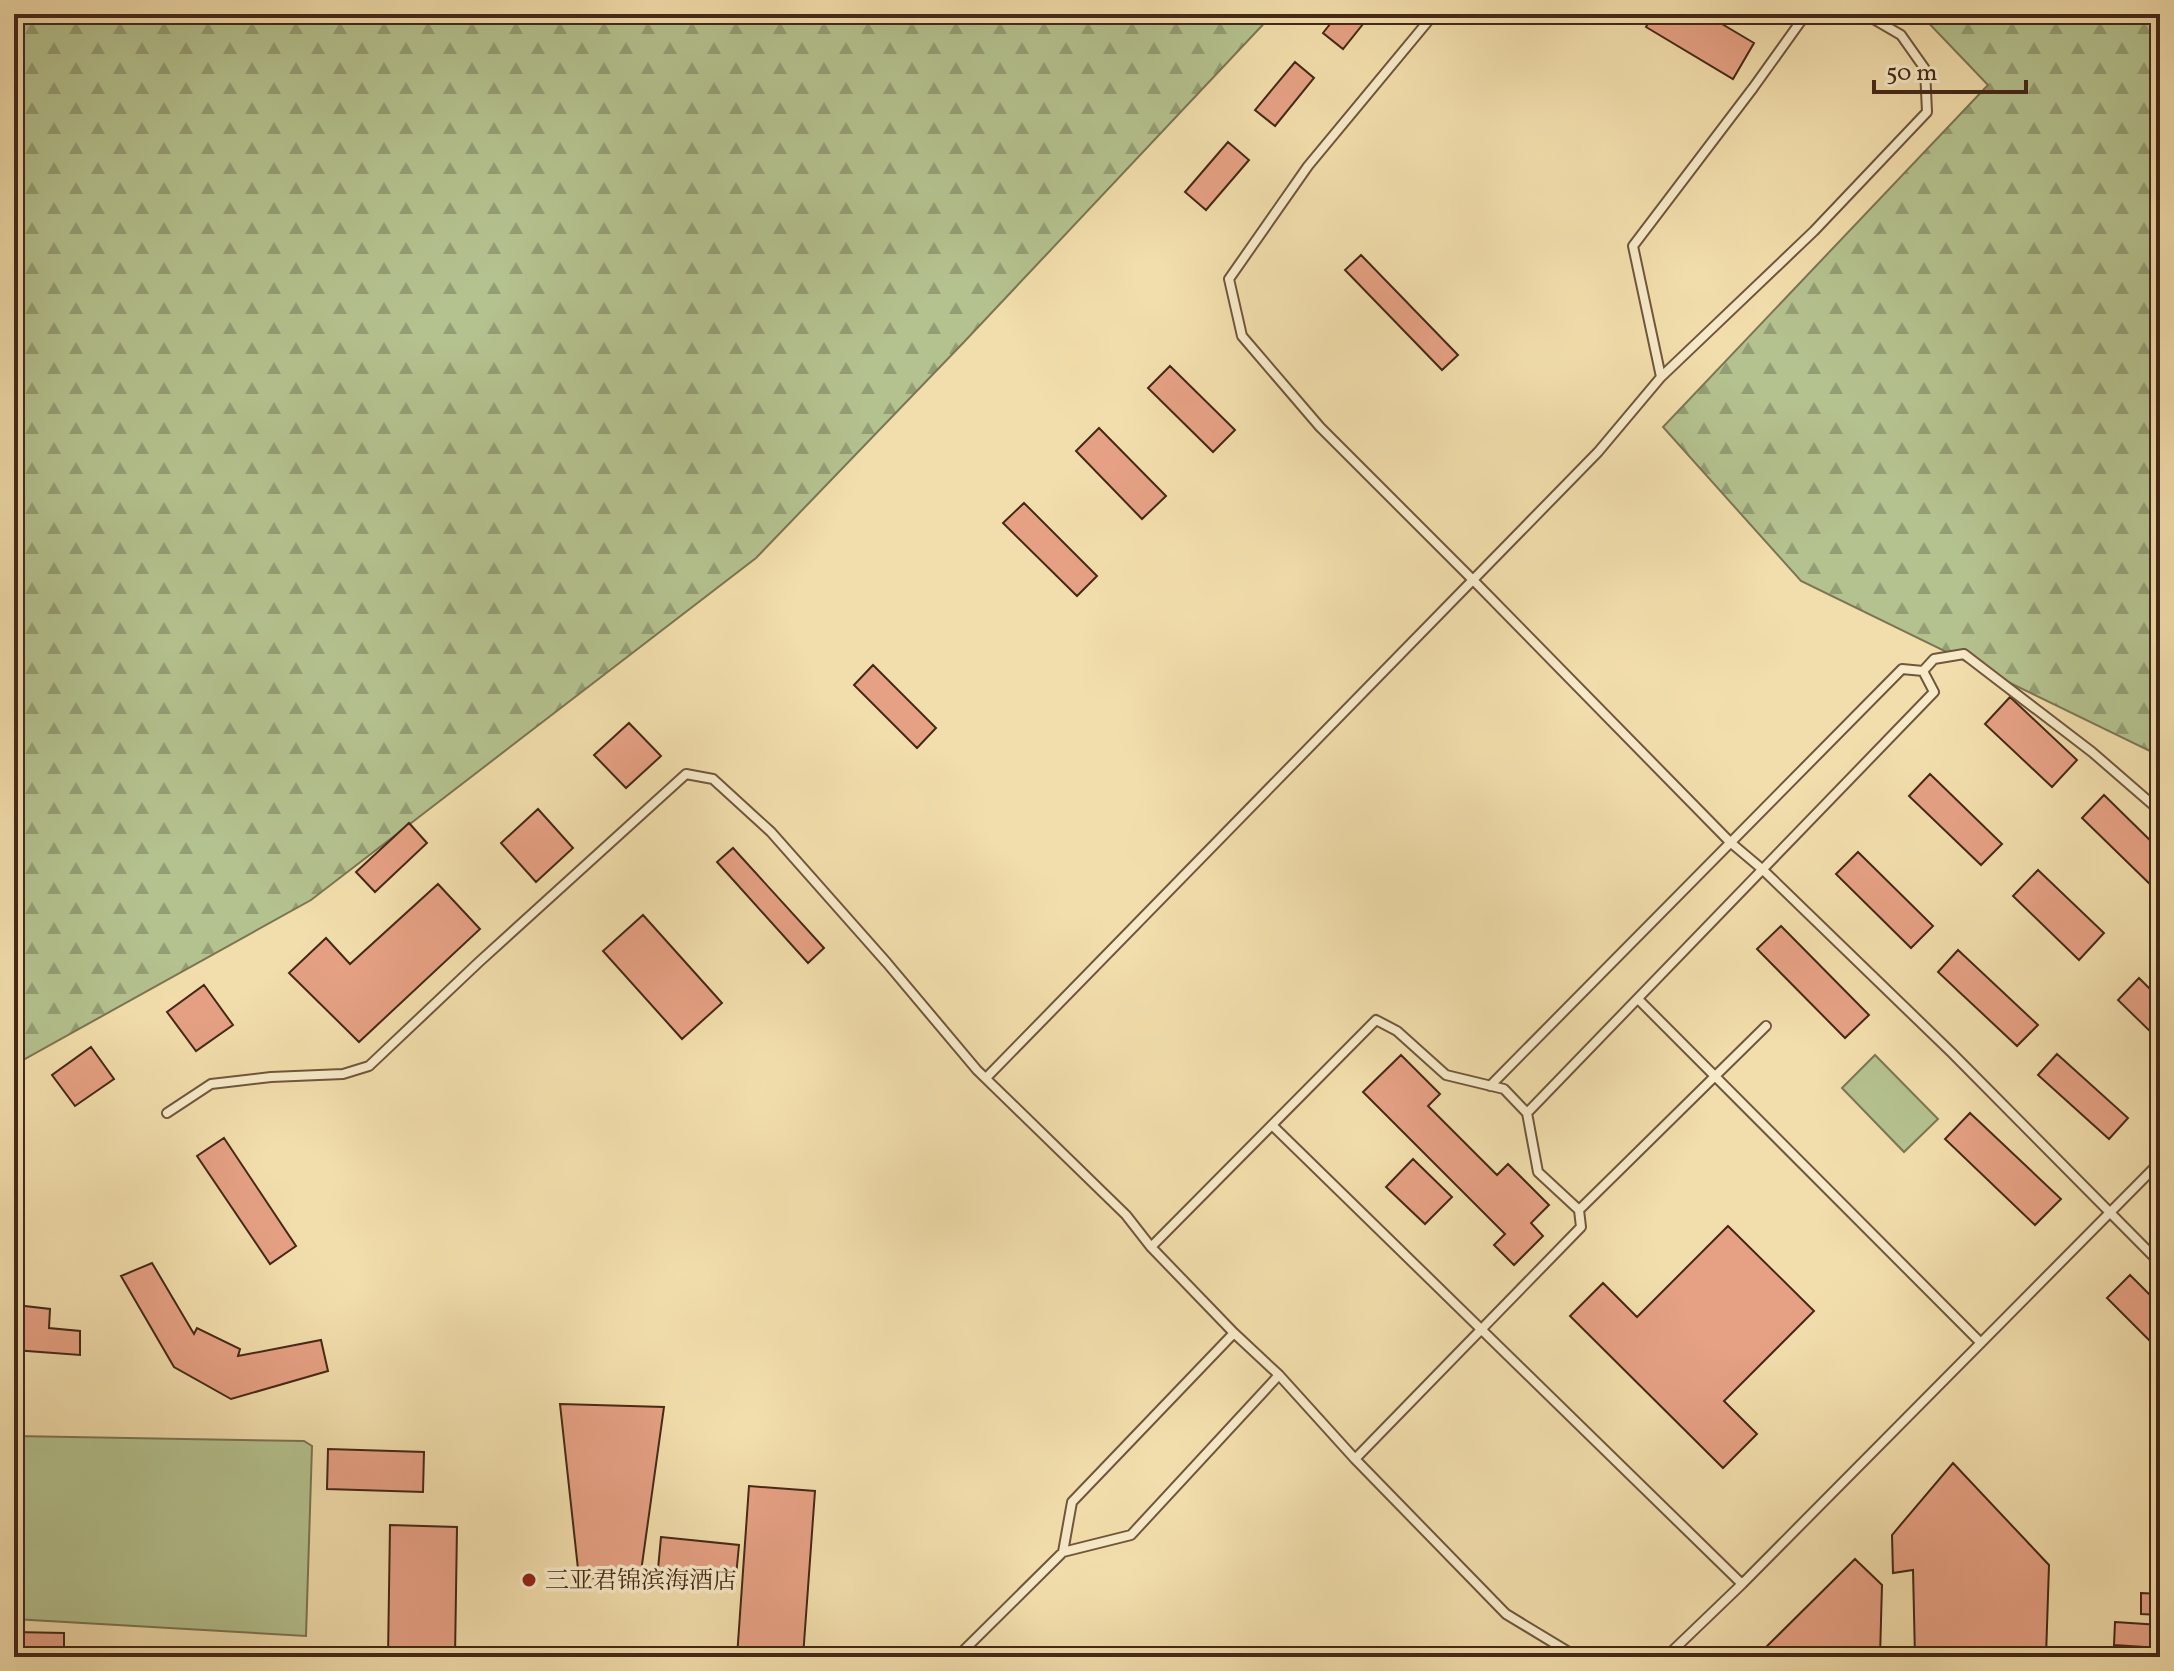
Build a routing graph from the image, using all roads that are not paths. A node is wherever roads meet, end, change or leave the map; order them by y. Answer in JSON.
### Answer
{"nodes":[{"id":1,"x":1434,"y":14,"type":"edge"},
{"id":2,"x":1806,"y":14,"type":"edge"},
{"id":3,"x":1865,"y":14,"type":"edge"},
{"id":4,"x":1661,"y":377,"type":"junction"},
{"id":5,"x":1473,"y":580,"type":"junction"},
{"id":6,"x":1923,"y":671,"type":"junction"},
{"id":7,"x":2160,"y":811,"type":"edge"},
{"id":8,"x":1730,"y":842,"type":"junction"},
{"id":9,"x":1762,"y":869,"type":"junction"},
{"id":10,"x":1638,"y":999,"type":"junction"},
{"id":11,"x":1766,"y":1026,"type":"dead end"},
{"id":12,"x":1715,"y":1076,"type":"junction"},
{"id":13,"x":986,"y":1078,"type":"junction"},
{"id":14,"x":1490,"y":1086,"type":"junction"},
{"id":15,"x":167,"y":1113,"type":"dead end"},
{"id":16,"x":1527,"y":1113,"type":"junction"},
{"id":17,"x":1272,"y":1125,"type":"junction"},
{"id":18,"x":2160,"y":1162,"type":"edge"},
{"id":19,"x":1579,"y":1210,"type":"junction"},
{"id":20,"x":2110,"y":1213,"type":"junction"},
{"id":21,"x":1151,"y":1247,"type":"junction"},
{"id":22,"x":2160,"y":1263,"type":"edge"},
{"id":23,"x":1481,"y":1330,"type":"junction"},
{"id":24,"x":1234,"y":1333,"type":"junction"},
{"id":25,"x":1981,"y":1343,"type":"junction"},
{"id":26,"x":1279,"y":1375,"type":"junction"},
{"id":27,"x":1355,"y":1459,"type":"junction"},
{"id":28,"x":1063,"y":1552,"type":"junction"},
{"id":29,"x":1742,"y":1584,"type":"junction"},
{"id":30,"x":957,"y":1657,"type":"edge"},
{"id":31,"x":1577,"y":1657,"type":"edge"},
{"id":32,"x":1666,"y":1657,"type":"edge"}],
"edges":[{"from":1,"to":5,"type":"lane"},
{"from":2,"to":4,"type":"lane"},
{"from":3,"to":4,"type":"lane"},
{"from":4,"to":5,"type":"lane"},
{"from":5,"to":8,"type":"lane"},
{"from":5,"to":13,"type":"lane"},
{"from":6,"to":7,"type":"lane"},
{"from":6,"to":8,"type":"lane"},
{"from":6,"to":9,"type":"lane"},
{"from":8,"to":9,"type":"lane"},
{"from":8,"to":14,"type":"lane"},
{"from":9,"to":10,"type":"lane"},
{"from":9,"to":20,"type":"lane"},
{"from":10,"to":12,"type":"lane"},
{"from":10,"to":16,"type":"lane"},
{"from":11,"to":12,"type":"lane"},
{"from":12,"to":19,"type":"lane"},
{"from":12,"to":25,"type":"lane"},
{"from":13,"to":15,"type":"lane"},
{"from":13,"to":21,"type":"lane"},
{"from":14,"to":16,"type":"lane"},
{"from":14,"to":17,"type":"lane"},
{"from":16,"to":19,"type":"lane"},
{"from":17,"to":21,"type":"lane"},
{"from":17,"to":23,"type":"lane"},
{"from":18,"to":20,"type":"lane"},
{"from":19,"to":23,"type":"lane"},
{"from":20,"to":22,"type":"lane"},
{"from":20,"to":25,"type":"lane"},
{"from":21,"to":24,"type":"lane"},
{"from":23,"to":27,"type":"lane"},
{"from":23,"to":29,"type":"lane"},
{"from":24,"to":26,"type":"lane"},
{"from":24,"to":28,"type":"lane"},
{"from":25,"to":29,"type":"lane"},
{"from":26,"to":27,"type":"lane"},
{"from":26,"to":28,"type":"lane"},
{"from":27,"to":31,"type":"lane"},
{"from":28,"to":30,"type":"lane"},
{"from":29,"to":32,"type":"lane"}]}
